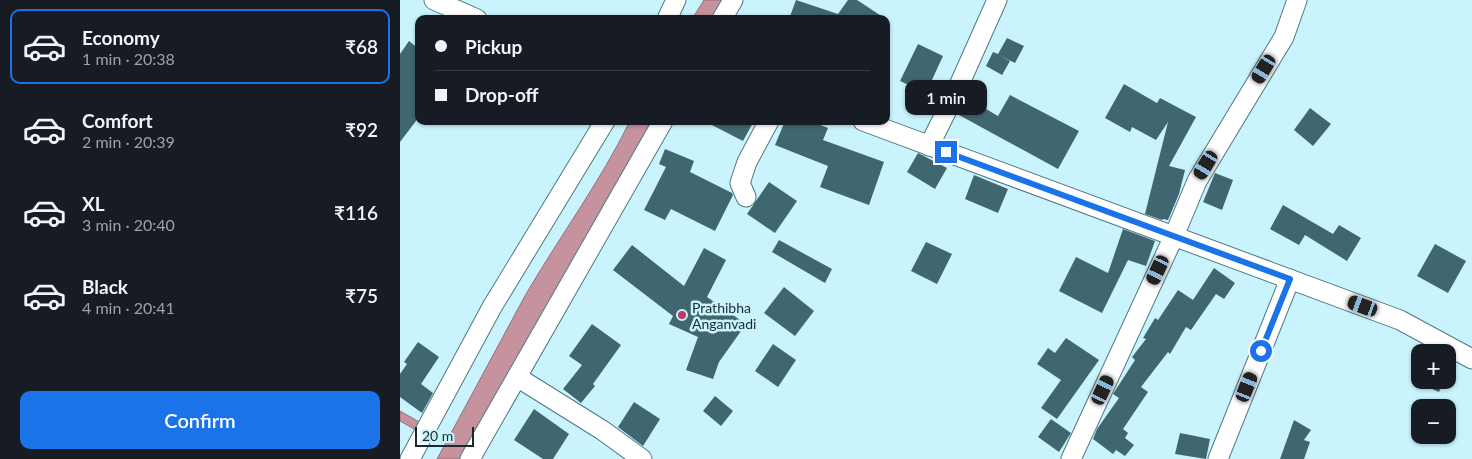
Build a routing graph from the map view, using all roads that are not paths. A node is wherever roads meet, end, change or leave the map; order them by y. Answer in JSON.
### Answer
{"nodes":[{"id":1,"x":434,"y":0,"type":"edge"},
{"id":2,"x":676,"y":0,"type":"edge"},
{"id":3,"x":733,"y":0,"type":"edge"},
{"id":4,"x":997,"y":0,"type":"edge"},
{"id":5,"x":1297,"y":0,"type":"edge"},
{"id":6,"x":468,"y":15,"type":"edge"},
{"id":7,"x":669,"y":15,"type":"edge"},
{"id":8,"x":724,"y":15,"type":"edge"},
{"id":9,"x":603,"y":125,"type":"edge"},
{"id":10,"x":661,"y":125,"type":"edge"},
{"id":11,"x":767,"y":125,"type":"edge"},
{"id":12,"x":874,"y":125,"type":"edge"},
{"id":13,"x":929,"y":146,"type":"junction"},
{"id":14,"x":746,"y":197,"type":"dead end"},
{"id":15,"x":1174,"y":236,"type":"junction"},
{"id":16,"x":1290,"y":279,"type":"junction"},
{"id":17,"x":1472,"y":359,"type":"edge"},
{"id":18,"x":517,"y":377,"type":"junction"},
{"id":19,"x":410,"y":459,"type":"edge"},
{"id":20,"x":470,"y":459,"type":"edge"},
{"id":21,"x":642,"y":459,"type":"edge"},
{"id":22,"x":1071,"y":459,"type":"edge"},
{"id":23,"x":1218,"y":459,"type":"edge"}],
"edges":[{"from":1,"to":6,"type":"street"},
{"from":2,"to":7,"type":"street"},
{"from":3,"to":8,"type":"street"},
{"from":4,"to":13,"type":"street"},
{"from":5,"to":15,"type":"street"},
{"from":9,"to":19,"type":"street"},
{"from":10,"to":18,"type":"street"},
{"from":11,"to":14,"type":"street"},
{"from":12,"to":13,"type":"street"},
{"from":13,"to":15,"type":"street"},
{"from":15,"to":16,"type":"street"},
{"from":15,"to":22,"type":"street"},
{"from":16,"to":17,"type":"street"},
{"from":16,"to":23,"type":"street"},
{"from":18,"to":20,"type":"street"},
{"from":18,"to":21,"type":"street"}]}
